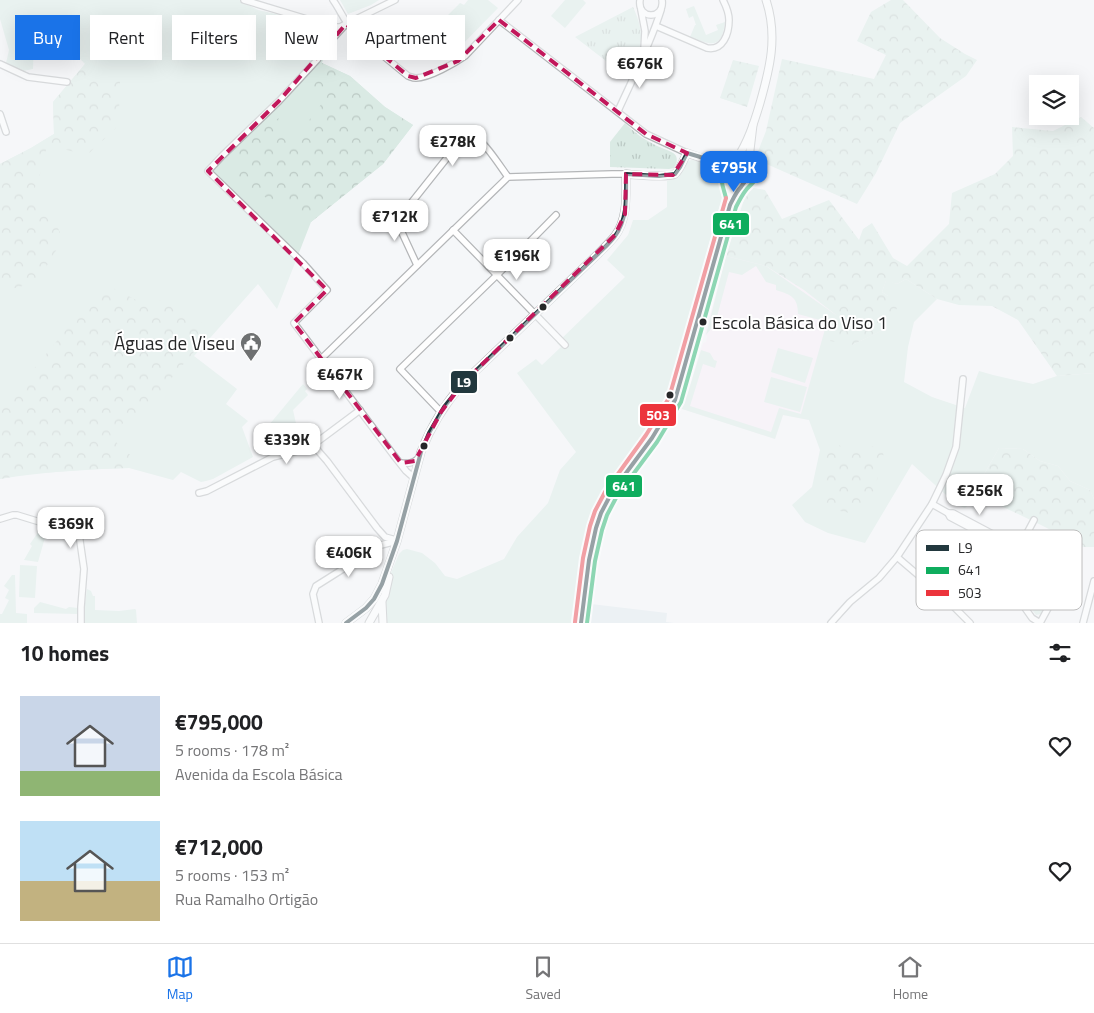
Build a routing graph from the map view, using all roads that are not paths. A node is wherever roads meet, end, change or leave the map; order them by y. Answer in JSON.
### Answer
{"nodes":[{"id":1,"x":244,"y":0,"type":"edge"},
{"id":2,"x":333,"y":0,"type":"edge"},
{"id":3,"x":395,"y":0,"type":"edge"},
{"id":4,"x":518,"y":0,"type":"edge"},
{"id":5,"x":723,"y":0,"type":"edge"},
{"id":6,"x":766,"y":0,"type":"edge"},
{"id":7,"x":639,"y":4,"type":"edge"},
{"id":8,"x":663,"y":4,"type":"edge"},
{"id":9,"x":499,"y":20,"type":"junction"},
{"id":10,"x":346,"y":24,"type":"junction"},
{"id":11,"x":656,"y":26,"type":"junction"},
{"id":12,"x":643,"y":58,"type":"junction"},
{"id":13,"x":0,"y":64,"type":"edge"},
{"id":14,"x":67,"y":82,"type":"dead end"},
{"id":15,"x":618,"y":111,"type":"junction"},
{"id":16,"x":0,"y":114,"type":"edge"},
{"id":17,"x":753,"y":125,"type":"junction"},
{"id":18,"x":6,"y":132,"type":"dead end"},
{"id":19,"x":687,"y":153,"type":"junction"},
{"id":20,"x":710,"y":160,"type":"junction"},
{"id":21,"x":734,"y":160,"type":"junction"},
{"id":22,"x":750,"y":167,"type":"junction"},
{"id":23,"x":626,"y":174,"type":"junction"},
{"id":24,"x":728,"y":175,"type":"junction"},
{"id":25,"x":508,"y":177,"type":"junction"},
{"id":26,"x":746,"y":181,"type":"junction"},
{"id":27,"x":733,"y":198,"type":"junction"},
{"id":28,"x":556,"y":215,"type":"dead end"},
{"id":29,"x":453,"y":230,"type":"junction"},
{"id":30,"x":417,"y":265,"type":"junction"},
{"id":31,"x":497,"y":275,"type":"junction"},
{"id":32,"x":535,"y":314,"type":"junction"},
{"id":33,"x":565,"y":345,"type":"dead end"},
{"id":34,"x":321,"y":359,"type":"junction"},
{"id":35,"x":963,"y":379,"type":"dead end"},
{"id":36,"x":360,"y":410,"type":"junction"},
{"id":37,"x":441,"y":412,"type":"junction"},
{"id":38,"x":313,"y":445,"type":"junction"},
{"id":39,"x":420,"y":457,"type":"junction"},
{"id":40,"x":401,"y":463,"type":"junction"},
{"id":41,"x":414,"y":478,"type":"junction"},
{"id":42,"x":199,"y":493,"type":"dead end"},
{"id":43,"x":932,"y":504,"type":"junction"},
{"id":44,"x":77,"y":510,"type":"dead end"},
{"id":45,"x":0,"y":519,"type":"edge"},
{"id":46,"x":1034,"y":520,"type":"dead end"},
{"id":47,"x":985,"y":530,"type":"edge"},
{"id":48,"x":1029,"y":530,"type":"edge"},
{"id":49,"x":79,"y":534,"type":"junction"},
{"id":50,"x":398,"y":541,"type":"junction"},
{"id":51,"x":394,"y":550,"type":"junction"},
{"id":52,"x":897,"y":558,"type":"junction"},
{"id":53,"x":916,"y":574,"type":"edge"},
{"id":54,"x":1094,"y":580,"type":"edge"},
{"id":55,"x":382,"y":601,"type":"junction"},
{"id":56,"x":957,"y":610,"type":"edge"},
{"id":57,"x":1026,"y":610,"type":"edge"},
{"id":58,"x":1047,"y":610,"type":"edge"},
{"id":59,"x":81,"y":623,"type":"edge"},
{"id":60,"x":319,"y":623,"type":"edge"},
{"id":61,"x":346,"y":623,"type":"edge"},
{"id":62,"x":369,"y":623,"type":"edge"},
{"id":63,"x":383,"y":623,"type":"edge"},
{"id":64,"x":581,"y":623,"type":"edge"},
{"id":65,"x":831,"y":623,"type":"edge"},
{"id":66,"x":970,"y":623,"type":"edge"},
{"id":67,"x":1040,"y":623,"type":"edge"},
{"id":68,"x":1040,"y":623,"type":"edge"},
{"id":69,"x":1083,"y":623,"type":"edge"}],
"edges":[{"from":1,"to":10,"type":"street"},
{"from":2,"to":10,"type":"street"},
{"from":3,"to":10,"type":"street"},
{"from":4,"to":9,"type":"street"},
{"from":5,"to":11,"type":"street"},
{"from":6,"to":17,"type":"street"},
{"from":7,"to":8,"type":"street"},
{"from":7,"to":12,"type":"street"},
{"from":8,"to":11,"type":"street"},
{"from":9,"to":10,"type":"street"},
{"from":9,"to":15,"type":"street"},
{"from":10,"to":34,"type":"street"},
{"from":11,"to":12,"type":"street"},
{"from":12,"to":15,"type":"street"},
{"from":13,"to":14,"type":"street"},
{"from":15,"to":19,"type":"street"},
{"from":16,"to":18,"type":"street"},
{"from":17,"to":21,"type":"street"},
{"from":17,"to":22,"type":"street"},
{"from":19,"to":20,"type":"street"},
{"from":19,"to":23,"type":"street"},
{"from":20,"to":21,"type":"street"},
{"from":20,"to":24,"type":"street"},
{"from":21,"to":22,"type":"street"},
{"from":21,"to":24,"type":"street"},
{"from":22,"to":26,"type":"street"},
{"from":23,"to":25,"type":"street"},
{"from":23,"to":32,"type":"street"},
{"from":24,"to":26,"type":"street"},
{"from":24,"to":27,"type":"street"},
{"from":25,"to":29,"type":"street"},
{"from":25,"to":30,"type":"street"},
{"from":26,"to":27,"type":"street"},
{"from":27,"to":64,"type":"street"},
{"from":28,"to":31,"type":"street"},
{"from":29,"to":30,"type":"street"},
{"from":29,"to":31,"type":"street"},
{"from":30,"to":34,"type":"street"},
{"from":31,"to":32,"type":"street"},
{"from":31,"to":37,"type":"street"},
{"from":32,"to":33,"type":"street"},
{"from":32,"to":37,"type":"street"},
{"from":34,"to":36,"type":"street"},
{"from":35,"to":43,"type":"street"},
{"from":36,"to":38,"type":"street"},
{"from":36,"to":40,"type":"street"},
{"from":37,"to":39,"type":"street"},
{"from":38,"to":42,"type":"street"},
{"from":38,"to":50,"type":"street"},
{"from":39,"to":40,"type":"street"},
{"from":39,"to":41,"type":"street"},
{"from":40,"to":41,"type":"street"},
{"from":41,"to":50,"type":"street"},
{"from":43,"to":47,"type":"street"},
{"from":43,"to":52,"type":"street"},
{"from":44,"to":49,"type":"street"},
{"from":45,"to":49,"type":"street"},
{"from":46,"to":48,"type":"street"},
{"from":49,"to":59,"type":"street"},
{"from":50,"to":51,"type":"street"},
{"from":50,"to":60,"type":"street"},
{"from":51,"to":55,"type":"street"},
{"from":51,"to":61,"type":"street"},
{"from":52,"to":53,"type":"street"},
{"from":52,"to":65,"type":"street"},
{"from":54,"to":69,"type":"street"},
{"from":55,"to":62,"type":"street"},
{"from":55,"to":63,"type":"street"},
{"from":56,"to":66,"type":"street"},
{"from":57,"to":67,"type":"street"},
{"from":58,"to":68,"type":"street"}]}
